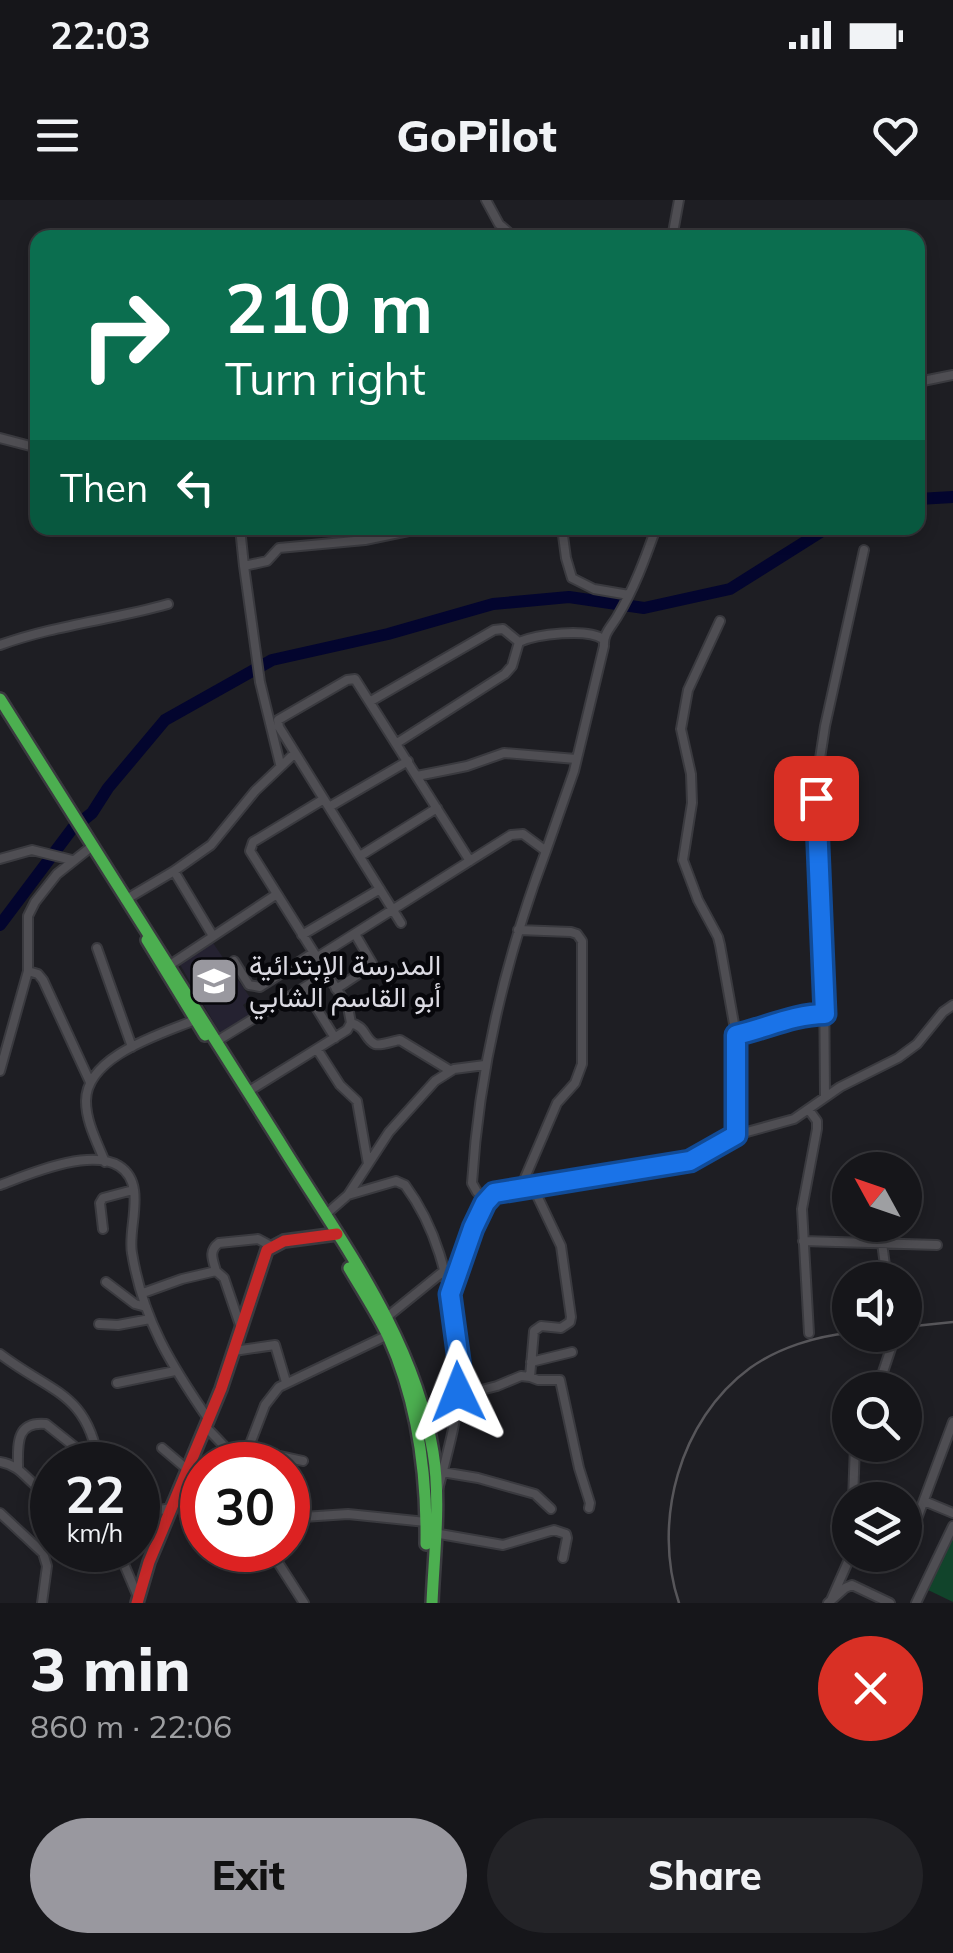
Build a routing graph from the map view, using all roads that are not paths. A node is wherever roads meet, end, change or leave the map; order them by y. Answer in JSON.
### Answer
{"nodes":[{"id":1,"x":486,"y":200,"type":"edge"},
{"id":2,"x":679,"y":200,"type":"edge"},
{"id":3,"x":506,"y":230,"type":"edge"},
{"id":4,"x":673,"y":230,"type":"edge"},
{"id":5,"x":953,"y":375,"type":"edge"},
{"id":6,"x":925,"y":381,"type":"edge"},
{"id":7,"x":0,"y":438,"type":"edge"},
{"id":8,"x":30,"y":446,"type":"edge"},
{"id":9,"x":241,"y":535,"type":"edge"},
{"id":10,"x":390,"y":535,"type":"edge"},
{"id":11,"x":563,"y":535,"type":"edge"},
{"id":12,"x":653,"y":535,"type":"edge"},
{"id":13,"x":864,"y":550,"type":"dead end"},
{"id":14,"x":244,"y":566,"type":"junction"},
{"id":15,"x":629,"y":595,"type":"junction"},
{"id":16,"x":168,"y":604,"type":"dead end"},
{"id":17,"x":720,"y":621,"type":"dead end"},
{"id":18,"x":603,"y":639,"type":"junction"},
{"id":19,"x":519,"y":642,"type":"junction"},
{"id":20,"x":0,"y":645,"type":"edge"},
{"id":21,"x":0,"y":699,"type":"edge"},
{"id":22,"x":371,"y":701,"type":"junction"},
{"id":23,"x":397,"y":743,"type":"junction"},
{"id":24,"x":295,"y":753,"type":"junction"},
{"id":25,"x":576,"y":759,"type":"junction"},
{"id":26,"x":408,"y":760,"type":"junction"},
{"id":27,"x":280,"y":764,"type":"junction"},
{"id":28,"x":417,"y":776,"type":"junction"},
{"id":29,"x":326,"y":803,"type":"junction"},
{"id":30,"x":437,"y":808,"type":"junction"},
{"id":31,"x":90,"y":847,"type":"junction"},
{"id":32,"x":546,"y":851,"type":"junction"},
{"id":33,"x":360,"y":856,"type":"junction"},
{"id":34,"x":0,"y":859,"type":"edge"},
{"id":35,"x":72,"y":860,"type":"junction"},
{"id":36,"x":470,"y":861,"type":"junction"},
{"id":37,"x":174,"y":872,"type":"junction"},
{"id":38,"x":380,"y":889,"type":"junction"},
{"id":39,"x":276,"y":894,"type":"junction"},
{"id":40,"x":125,"y":900,"type":"junction"},
{"id":41,"x":394,"y":910,"type":"junction"},
{"id":42,"x":401,"y":923,"type":"dead end"},
{"id":43,"x":142,"y":927,"type":"junction"},
{"id":44,"x":518,"y":930,"type":"junction"},
{"id":45,"x":355,"y":934,"type":"junction"},
{"id":46,"x":302,"y":935,"type":"junction"},
{"id":47,"x":214,"y":936,"type":"junction"},
{"id":48,"x":97,"y":948,"type":"dead end"},
{"id":49,"x":315,"y":956,"type":"junction"},
{"id":50,"x":234,"y":961,"type":"dead end"},
{"id":51,"x":170,"y":965,"type":"junction"},
{"id":52,"x":28,"y":971,"type":"junction"},
{"id":53,"x":326,"y":974,"type":"junction"},
{"id":54,"x":304,"y":988,"type":"junction"},
{"id":55,"x":336,"y":989,"type":"junction"},
{"id":56,"x":953,"y":1005,"type":"edge"},
{"id":57,"x":825,"y":1014,"type":"junction"},
{"id":58,"x":195,"y":1020,"type":"junction"},
{"id":59,"x":351,"y":1022,"type":"junction"},
{"id":60,"x":736,"y":1035,"type":"junction"},
{"id":61,"x":334,"y":1038,"type":"junction"},
{"id":62,"x":217,"y":1041,"type":"junction"},
{"id":63,"x":132,"y":1047,"type":"junction"},
{"id":64,"x":316,"y":1049,"type":"junction"},
{"id":65,"x":485,"y":1065,"type":"junction"},
{"id":66,"x":0,"y":1071,"type":"edge"},
{"id":67,"x":451,"y":1071,"type":"junction"},
{"id":68,"x":90,"y":1082,"type":"junction"},
{"id":69,"x":248,"y":1091,"type":"junction"},
{"id":70,"x":826,"y":1097,"type":"junction"},
{"id":71,"x":809,"y":1110,"type":"junction"},
{"id":72,"x":736,"y":1135,"type":"junction"},
{"id":73,"x":105,"y":1162,"type":"junction"},
{"id":74,"x":368,"y":1164,"type":"junction"},
{"id":75,"x":0,"y":1172,"type":"edge"},
{"id":76,"x":2,"y":1184,"type":"edge"},
{"id":77,"x":532,"y":1185,"type":"junction"},
{"id":78,"x":521,"y":1187,"type":"junction"},
{"id":79,"x":133,"y":1190,"type":"junction"},
{"id":80,"x":494,"y":1193,"type":"junction"},
{"id":81,"x":348,"y":1194,"type":"junction"},
{"id":82,"x":325,"y":1219,"type":"junction"},
{"id":83,"x":103,"y":1228,"type":"dead end"},
{"id":84,"x":308,"y":1236,"type":"junction"},
{"id":85,"x":334,"y":1236,"type":"junction"},
{"id":86,"x":803,"y":1241,"type":"junction"},
{"id":87,"x":882,"y":1243,"type":"junction"},
{"id":88,"x":938,"y":1245,"type":"dead end"},
{"id":89,"x":271,"y":1246,"type":"junction"},
{"id":90,"x":885,"y":1262,"type":"edge"},
{"id":91,"x":460,"y":1266,"type":"junction"},
{"id":92,"x":445,"y":1270,"type":"junction"},
{"id":93,"x":216,"y":1271,"type":"junction"},
{"id":94,"x":106,"y":1282,"type":"dead end"},
{"id":95,"x":143,"y":1293,"type":"junction"},
{"id":96,"x":450,"y":1294,"type":"junction"},
{"id":97,"x":146,"y":1307,"type":"junction"},
{"id":98,"x":150,"y":1319,"type":"junction"},
{"id":99,"x":384,"y":1319,"type":"junction"},
{"id":100,"x":99,"y":1324,"type":"dead end"},
{"id":101,"x":240,"y":1328,"type":"junction"},
{"id":102,"x":809,"y":1334,"type":"dead end"},
{"id":103,"x":388,"y":1335,"type":"junction"},
{"id":104,"x":234,"y":1351,"type":"junction"},
{"id":105,"x":572,"y":1352,"type":"dead end"},
{"id":106,"x":0,"y":1354,"type":"edge"},
{"id":107,"x":531,"y":1362,"type":"junction"},
{"id":108,"x":175,"y":1370,"type":"junction"},
{"id":109,"x":530,"y":1377,"type":"junction"},
{"id":110,"x":286,"y":1382,"type":"junction"},
{"id":111,"x":117,"y":1383,"type":"dead end"},
{"id":112,"x":458,"y":1396,"type":"junction"},
{"id":113,"x":953,"y":1422,"type":"edge"},
{"id":114,"x":207,"y":1423,"type":"junction"},
{"id":115,"x":68,"y":1442,"type":"edge"},
{"id":116,"x":94,"y":1442,"type":"edge"},
{"id":117,"x":199,"y":1442,"type":"edge"},
{"id":118,"x":221,"y":1442,"type":"edge"},
{"id":119,"x":250,"y":1442,"type":"edge"},
{"id":120,"x":162,"y":1448,"type":"dead end"},
{"id":121,"x":0,"y":1462,"type":"edge"},
{"id":122,"x":180,"y":1463,"type":"edge"},
{"id":123,"x":18,"y":1468,"type":"junction"},
{"id":124,"x":442,"y":1472,"type":"junction"},
{"id":125,"x":30,"y":1481,"type":"edge"},
{"id":126,"x":180,"y":1488,"type":"edge"},
{"id":127,"x":436,"y":1499,"type":"junction"},
{"id":128,"x":924,"y":1500,"type":"junction"},
{"id":129,"x":922,"y":1505,"type":"edge"},
{"id":130,"x":171,"y":1508,"type":"junction"},
{"id":131,"x":589,"y":1508,"type":"dead end"},
{"id":132,"x":551,"y":1509,"type":"dead end"},
{"id":133,"x":160,"y":1510,"type":"edge"},
{"id":134,"x":0,"y":1513,"type":"edge"},
{"id":135,"x":953,"y":1513,"type":"edge"},
{"id":136,"x":310,"y":1517,"type":"edge"},
{"id":137,"x":953,"y":1526,"type":"edge"},
{"id":138,"x":430,"y":1528,"type":"junction"},
{"id":139,"x":562,"y":1558,"type":"dead end"},
{"id":140,"x":127,"y":1572,"type":"edge"},
{"id":141,"x":283,"y":1572,"type":"edge"},
{"id":142,"x":845,"y":1572,"type":"edge"},
{"id":143,"x":138,"y":1600,"type":"edge"},
{"id":144,"x":829,"y":1602,"type":"edge"},
{"id":145,"x":42,"y":1603,"type":"edge"},
{"id":146,"x":304,"y":1603,"type":"edge"},
{"id":147,"x":424,"y":1603,"type":"edge"},
{"id":148,"x":432,"y":1603,"type":"edge"},
{"id":149,"x":890,"y":1603,"type":"edge"},
{"id":150,"x":916,"y":1603,"type":"edge"}],
"edges":[{"from":1,"to":3,"type":"street"},
{"from":2,"to":4,"type":"street"},
{"from":5,"to":6,"type":"street"},
{"from":7,"to":8,"type":"street"},
{"from":9,"to":14,"type":"street"},
{"from":10,"to":14,"type":"street"},
{"from":11,"to":15,"type":"street"},
{"from":12,"to":15,"type":"street"},
{"from":13,"to":57,"type":"street"},
{"from":14,"to":27,"type":"street"},
{"from":15,"to":18,"type":"street"},
{"from":16,"to":20,"type":"street"},
{"from":17,"to":60,"type":"street"},
{"from":18,"to":19,"type":"street"},
{"from":18,"to":25,"type":"street"},
{"from":19,"to":22,"type":"street"},
{"from":19,"to":23,"type":"street"},
{"from":21,"to":31,"type":"main road"},
{"from":22,"to":23,"type":"street"},
{"from":22,"to":24,"type":"street"},
{"from":23,"to":26,"type":"street"},
{"from":24,"to":27,"type":"street"},
{"from":24,"to":29,"type":"street"},
{"from":25,"to":28,"type":"street"},
{"from":25,"to":32,"type":"street"},
{"from":26,"to":28,"type":"street"},
{"from":26,"to":29,"type":"street"},
{"from":27,"to":37,"type":"street"},
{"from":28,"to":30,"type":"street"},
{"from":29,"to":33,"type":"street"},
{"from":29,"to":39,"type":"street"},
{"from":30,"to":33,"type":"street"},
{"from":30,"to":36,"type":"street"},
{"from":31,"to":35,"type":"street"},
{"from":31,"to":40,"type":"main road"},
{"from":32,"to":36,"type":"street"},
{"from":32,"to":44,"type":"street"},
{"from":33,"to":38,"type":"street"},
{"from":34,"to":35,"type":"street"},
{"from":35,"to":52,"type":"street"},
{"from":36,"to":41,"type":"street"},
{"from":37,"to":40,"type":"street"},
{"from":37,"to":47,"type":"street"},
{"from":38,"to":41,"type":"street"},
{"from":38,"to":46,"type":"street"},
{"from":39,"to":46,"type":"street"},
{"from":39,"to":47,"type":"street"},
{"from":40,"to":43,"type":"main road"},
{"from":41,"to":42,"type":"street"},
{"from":41,"to":45,"type":"street"},
{"from":43,"to":51,"type":"main road"},
{"from":43,"to":58,"type":"main road"},
{"from":44,"to":65,"type":"street"},
{"from":44,"to":78,"type":"street"},
{"from":45,"to":49,"type":"street"},
{"from":45,"to":55,"type":"street"},
{"from":46,"to":49,"type":"street"},
{"from":47,"to":51,"type":"street"},
{"from":48,"to":63,"type":"street"},
{"from":49,"to":50,"type":"street"},
{"from":49,"to":53,"type":"street"},
{"from":51,"to":62,"type":"main road"},
{"from":52,"to":66,"type":"street"},
{"from":52,"to":68,"type":"street"},
{"from":53,"to":54,"type":"street"},
{"from":53,"to":55,"type":"street"},
{"from":54,"to":61,"type":"street"},
{"from":54,"to":62,"type":"street"},
{"from":55,"to":59,"type":"street"},
{"from":56,"to":70,"type":"street"},
{"from":57,"to":60,"type":"street"},
{"from":57,"to":70,"type":"street"},
{"from":58,"to":63,"type":"street"},
{"from":58,"to":82,"type":"main road"},
{"from":59,"to":61,"type":"street"},
{"from":59,"to":67,"type":"street"},
{"from":60,"to":72,"type":"street"},
{"from":61,"to":64,"type":"street"},
{"from":62,"to":69,"type":"main road"},
{"from":63,"to":68,"type":"street"},
{"from":64,"to":69,"type":"street"},
{"from":64,"to":74,"type":"street"},
{"from":65,"to":67,"type":"street"},
{"from":65,"to":80,"type":"street"},
{"from":67,"to":74,"type":"street"},
{"from":68,"to":73,"type":"street"},
{"from":69,"to":82,"type":"main road"},
{"from":70,"to":71,"type":"street"},
{"from":71,"to":72,"type":"street"},
{"from":71,"to":86,"type":"street"},
{"from":72,"to":77,"type":"street"},
{"from":73,"to":76,"type":"street"},
{"from":73,"to":79,"type":"street"},
{"from":74,"to":81,"type":"street"},
{"from":75,"to":76,"type":"street"},
{"from":77,"to":78,"type":"street"},
{"from":77,"to":107,"type":"street"},
{"from":78,"to":80,"type":"street"},
{"from":79,"to":83,"type":"street"},
{"from":79,"to":95,"type":"street"},
{"from":80,"to":91,"type":"street"},
{"from":81,"to":82,"type":"street"},
{"from":81,"to":92,"type":"street"},
{"from":82,"to":84,"type":"main road"},
{"from":82,"to":85,"type":"main road"},
{"from":84,"to":85,"type":"main road"},
{"from":84,"to":89,"type":"main road"},
{"from":85,"to":99,"type":"main road"},
{"from":86,"to":87,"type":"street"},
{"from":86,"to":102,"type":"street"},
{"from":87,"to":88,"type":"street"},
{"from":87,"to":90,"type":"street"},
{"from":89,"to":93,"type":"street"},
{"from":89,"to":101,"type":"main road"},
{"from":91,"to":92,"type":"street"},
{"from":91,"to":96,"type":"street"},
{"from":92,"to":96,"type":"street"},
{"from":92,"to":99,"type":"street"},
{"from":93,"to":95,"type":"street"},
{"from":93,"to":101,"type":"street"},
{"from":94,"to":97,"type":"street"},
{"from":95,"to":97,"type":"street"},
{"from":96,"to":112,"type":"street"},
{"from":97,"to":98,"type":"street"},
{"from":98,"to":100,"type":"street"},
{"from":98,"to":108,"type":"street"},
{"from":99,"to":103,"type":"main road"},
{"from":99,"to":127,"type":"main road"},
{"from":101,"to":104,"type":"main road"},
{"from":103,"to":110,"type":"street"},
{"from":103,"to":138,"type":"main road"},
{"from":104,"to":110,"type":"street"},
{"from":104,"to":114,"type":"main road"},
{"from":105,"to":107,"type":"street"},
{"from":106,"to":116,"type":"street"},
{"from":107,"to":109,"type":"street"},
{"from":108,"to":111,"type":"street"},
{"from":108,"to":114,"type":"street"},
{"from":109,"to":112,"type":"street"},
{"from":109,"to":131,"type":"street"},
{"from":110,"to":119,"type":"street"},
{"from":112,"to":124,"type":"street"},
{"from":113,"to":128,"type":"street"},
{"from":114,"to":117,"type":"main road"},
{"from":114,"to":118,"type":"street"},
{"from":115,"to":123,"type":"street"},
{"from":120,"to":122,"type":"street"},
{"from":121,"to":123,"type":"street"},
{"from":123,"to":125,"type":"street"},
{"from":124,"to":127,"type":"street"},
{"from":124,"to":132,"type":"street"},
{"from":126,"to":130,"type":"main road"},
{"from":127,"to":138,"type":"main road"},
{"from":128,"to":129,"type":"street"},
{"from":128,"to":135,"type":"street"},
{"from":130,"to":133,"type":"street"},
{"from":130,"to":143,"type":"main road"},
{"from":134,"to":145,"type":"street"},
{"from":136,"to":138,"type":"street"},
{"from":137,"to":150,"type":"street"},
{"from":138,"to":139,"type":"street"},
{"from":138,"to":147,"type":"main road"},
{"from":138,"to":148,"type":"main road"},
{"from":140,"to":143,"type":"street"},
{"from":141,"to":146,"type":"street"},
{"from":142,"to":144,"type":"street"},
{"from":144,"to":149,"type":"street"}]}
